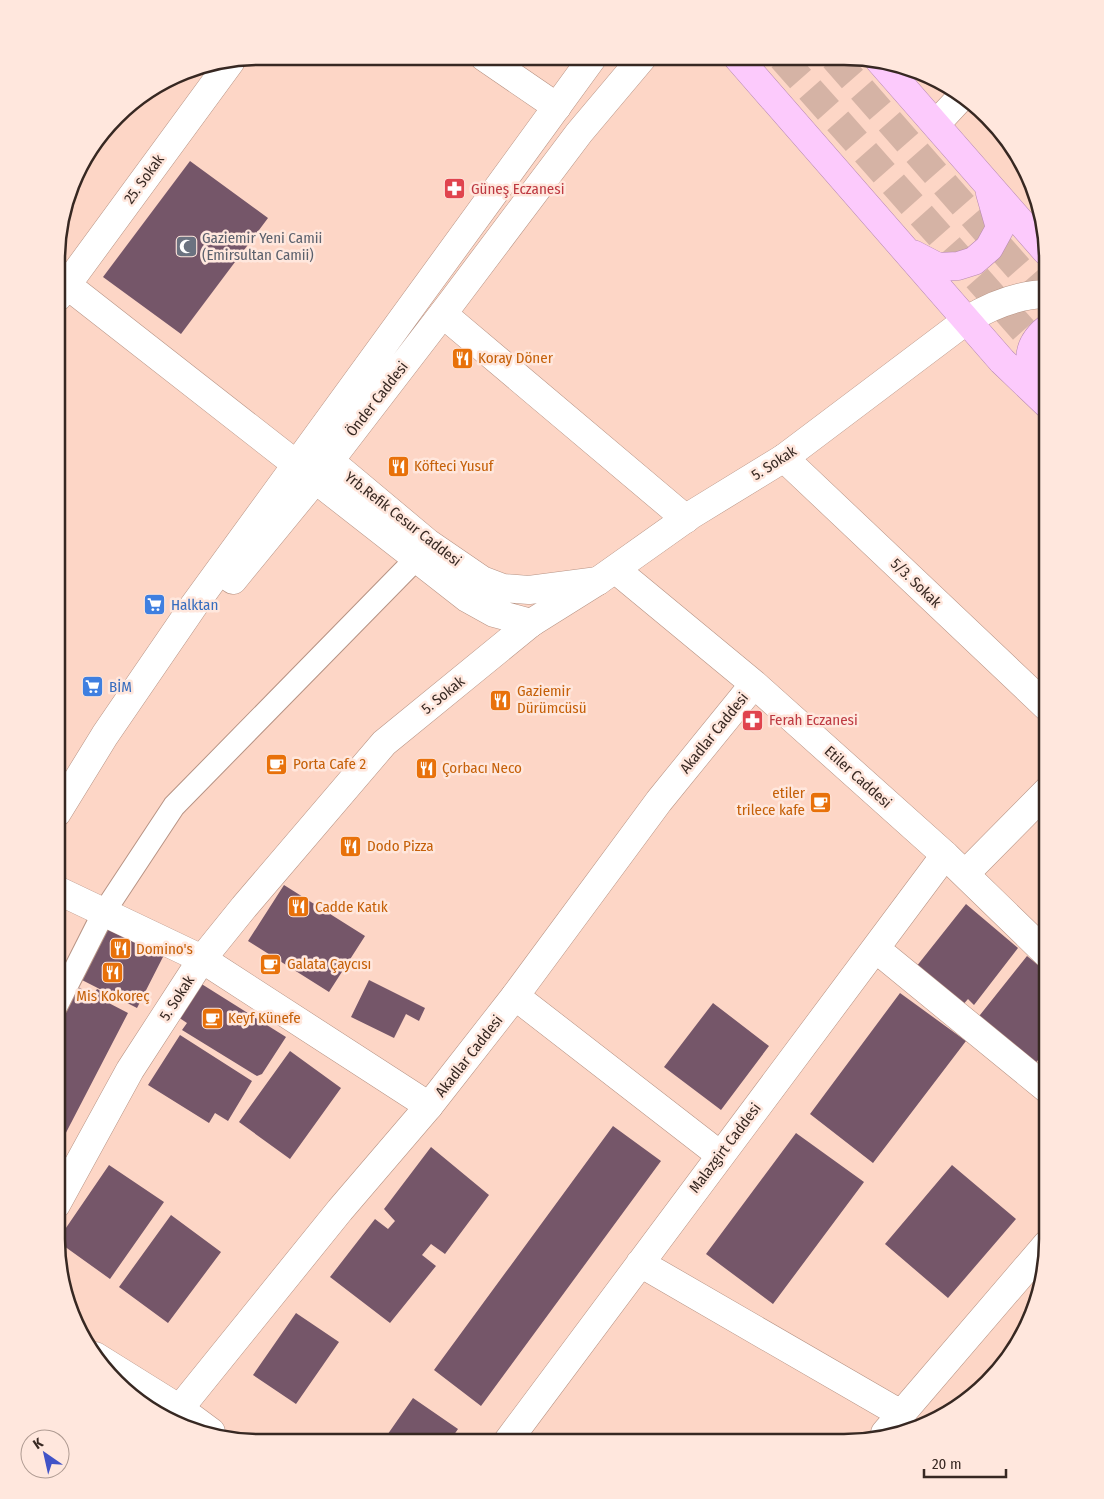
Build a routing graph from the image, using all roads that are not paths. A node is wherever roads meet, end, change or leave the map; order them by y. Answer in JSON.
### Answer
{"nodes":[{"id":1,"x":496,"y":65,"type":"edge"},
{"id":2,"x":587,"y":65,"type":"edge"},
{"id":3,"x":636,"y":65,"type":"edge"},
{"id":4,"x":744,"y":65,"type":"edge"},
{"id":5,"x":225,"y":68,"type":"edge"},
{"id":6,"x":888,"y":70,"type":"edge"},
{"id":7,"x":957,"y":101,"type":"edge"},
{"id":8,"x":557,"y":107,"type":"junction"},
{"id":9,"x":936,"y":124,"type":"junction"},
{"id":10,"x":987,"y":184,"type":"junction"},
{"id":11,"x":1038,"y":242,"type":"edge"},
{"id":12,"x":905,"y":250,"type":"junction"},
{"id":13,"x":65,"y":281,"type":"edge"},
{"id":14,"x":65,"y":289,"type":"edge"},
{"id":15,"x":1039,"y":294,"type":"edge"},
{"id":16,"x":443,"y":314,"type":"junction"},
{"id":17,"x":967,"y":320,"type":"junction"},
{"id":18,"x":1039,"y":335,"type":"edge"},
{"id":19,"x":1039,"y":388,"type":"edge"},
{"id":20,"x":1039,"y":396,"type":"edge"},
{"id":21,"x":784,"y":458,"type":"junction"},
{"id":22,"x":314,"y":469,"type":"junction"},
{"id":23,"x":686,"y":519,"type":"junction"},
{"id":24,"x":416,"y":559,"type":"junction"},
{"id":25,"x":606,"y":575,"type":"junction"},
{"id":26,"x":530,"y":623,"type":"junction"},
{"id":27,"x":754,"y":684,"type":"junction"},
{"id":28,"x":1039,"y":699,"type":"edge"},
{"id":29,"x":1039,"y":799,"type":"edge"},
{"id":30,"x":65,"y":800,"type":"edge"},
{"id":31,"x":945,"y":855,"type":"junction"},
{"id":32,"x":966,"y":874,"type":"junction"},
{"id":33,"x":65,"y":894,"type":"edge"},
{"id":34,"x":104,"y":912,"type":"junction"},
{"id":35,"x":1039,"y":946,"type":"edge"},
{"id":36,"x":876,"y":949,"type":"junction"},
{"id":37,"x":202,"y":959,"type":"junction"},
{"id":38,"x":65,"y":989,"type":"edge"},
{"id":39,"x":515,"y":996,"type":"junction"},
{"id":40,"x":1039,"y":1082,"type":"edge"},
{"id":41,"x":429,"y":1106,"type":"junction"},
{"id":42,"x":720,"y":1154,"type":"junction"},
{"id":43,"x":65,"y":1189,"type":"edge"},
{"id":44,"x":1039,"y":1254,"type":"edge"},
{"id":45,"x":640,"y":1263,"type":"junction"},
{"id":46,"x":116,"y":1371,"type":"edge"},
{"id":47,"x":176,"y":1414,"type":"edge"},
{"id":48,"x":187,"y":1420,"type":"edge"},
{"id":49,"x":893,"y":1424,"type":"edge"},
{"id":50,"x":513,"y":1434,"type":"edge"}],
"edges":[{"from":1,"to":8,"type":"street"},
{"from":2,"to":8,"type":"street","name":"Önder Caddesi"},
{"from":3,"to":16,"type":"street","name":"Önder Caddesi"},
{"from":4,"to":12,"type":"highway"},
{"from":5,"to":13,"type":"street","name":"25. Sokak"},
{"from":6,"to":9,"type":"highway"},
{"from":7,"to":9,"type":"street"},
{"from":8,"to":22,"type":"street","name":"Önder Caddesi"},
{"from":9,"to":10,"type":"highway"},
{"from":10,"to":11,"type":"highway"},
{"from":10,"to":12,"type":"highway"},
{"from":12,"to":17,"type":"highway"},
{"from":14,"to":22,"type":"street","name":"Yrb.Refik Cesur Caddesi"},
{"from":15,"to":17,"type":"street","name":"5. Sokak"},
{"from":16,"to":22,"type":"street","name":"Önder Caddesi"},
{"from":16,"to":23,"type":"street"},
{"from":17,"to":20,"type":"highway"},
{"from":17,"to":21,"type":"street","name":"5. Sokak"},
{"from":18,"to":19,"type":"highway"},
{"from":21,"to":23,"type":"street","name":"5. Sokak"},
{"from":21,"to":28,"type":"street","name":"5/3. Sokak"},
{"from":22,"to":24,"type":"street","name":"Yrb.Refik Cesur Caddesi"},
{"from":22,"to":25,"type":"street","name":"Yrb.Refik Cesur Caddesi"},
{"from":22,"to":30,"type":"street","name":"Önder Caddesi"},
{"from":23,"to":25,"type":"street","name":"5. Sokak"},
{"from":24,"to":26,"type":"street","name":"Yrb.Refik Cesur Caddesi"},
{"from":24,"to":34,"type":"street"},
{"from":25,"to":26,"type":"street","name":"5. Sokak"},
{"from":25,"to":27,"type":"street","name":"Etiler Caddesi"},
{"from":26,"to":37,"type":"street","name":"5. Sokak"},
{"from":27,"to":31,"type":"street","name":"Etiler Caddesi"},
{"from":27,"to":39,"type":"street","name":"Akadlar Caddesi"},
{"from":29,"to":32,"type":"street"},
{"from":31,"to":32,"type":"street","name":"Etiler Caddesi"},
{"from":31,"to":36,"type":"street","name":"Malazgirt Caddesi"},
{"from":32,"to":35,"type":"street","name":"Etiler Caddesi"},
{"from":33,"to":34,"type":"street"},
{"from":34,"to":37,"type":"street"},
{"from":34,"to":38,"type":"street"},
{"from":36,"to":40,"type":"street"},
{"from":36,"to":42,"type":"street","name":"Malazgirt Caddesi"},
{"from":37,"to":41,"type":"street"},
{"from":37,"to":43,"type":"street","name":"5. Sokak"},
{"from":39,"to":41,"type":"street","name":"Akadlar Caddesi"},
{"from":39,"to":42,"type":"street"},
{"from":41,"to":47,"type":"street","name":"Akadlar Caddesi"},
{"from":42,"to":45,"type":"street","name":"Malazgirt Caddesi"},
{"from":44,"to":49,"type":"street"},
{"from":45,"to":49,"type":"street"},
{"from":45,"to":50,"type":"street","name":"Malazgirt Caddesi"},
{"from":46,"to":47,"type":"street"},
{"from":47,"to":48,"type":"street"}]}
